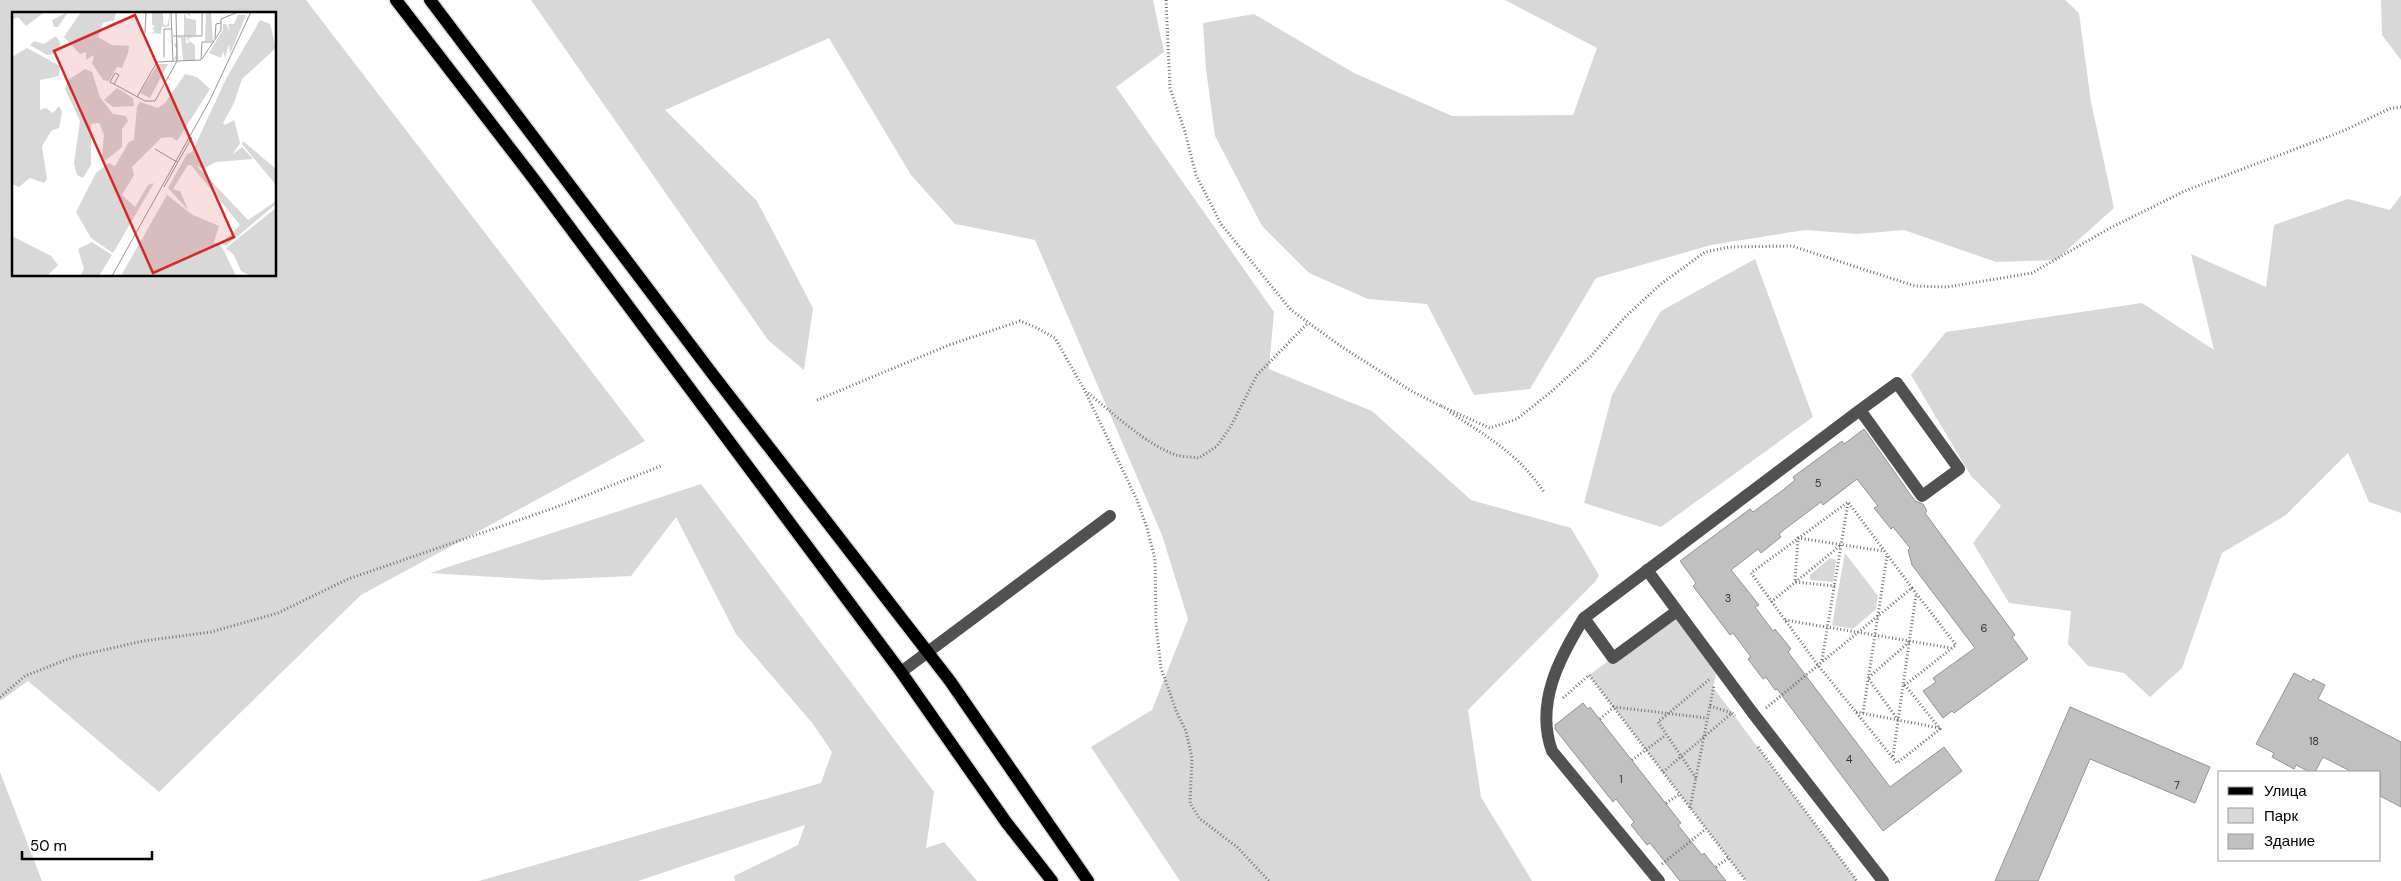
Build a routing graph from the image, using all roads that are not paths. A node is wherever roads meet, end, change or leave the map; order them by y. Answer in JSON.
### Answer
{"nodes":[{"id":1,"x":396,"y":0,"type":"edge"},
{"id":2,"x":430,"y":0,"type":"edge"},
{"id":3,"x":1860,"y":410,"type":"junction"},
{"id":4,"x":1110,"y":516,"type":"dead end"},
{"id":5,"x":1648,"y":570,"type":"junction"},
{"id":6,"x":1677,"y":610,"type":"junction"},
{"id":7,"x":1584,"y":618,"type":"junction"},
{"id":8,"x":928,"y":652,"type":"junction"},
{"id":9,"x":901,"y":672,"type":"junction"},
{"id":10,"x":1655,"y":877,"type":"edge"},
{"id":11,"x":1052,"y":881,"type":"edge"},
{"id":12,"x":1088,"y":881,"type":"edge"},
{"id":13,"x":1883,"y":881,"type":"edge"}],
"edges":[{"from":1,"to":9,"type":"main road"},
{"from":2,"to":8,"type":"main road"},
{"from":3,"to":3,"type":"street"},
{"from":3,"to":5,"type":"street"},
{"from":4,"to":8,"type":"street"},
{"from":5,"to":6,"type":"street"},
{"from":5,"to":7,"type":"street"},
{"from":6,"to":7,"type":"street"},
{"from":6,"to":13,"type":"street"},
{"from":7,"to":10,"type":"street"},
{"from":8,"to":9,"type":"street"},
{"from":8,"to":12,"type":"main road"},
{"from":9,"to":11,"type":"main road"}]}
